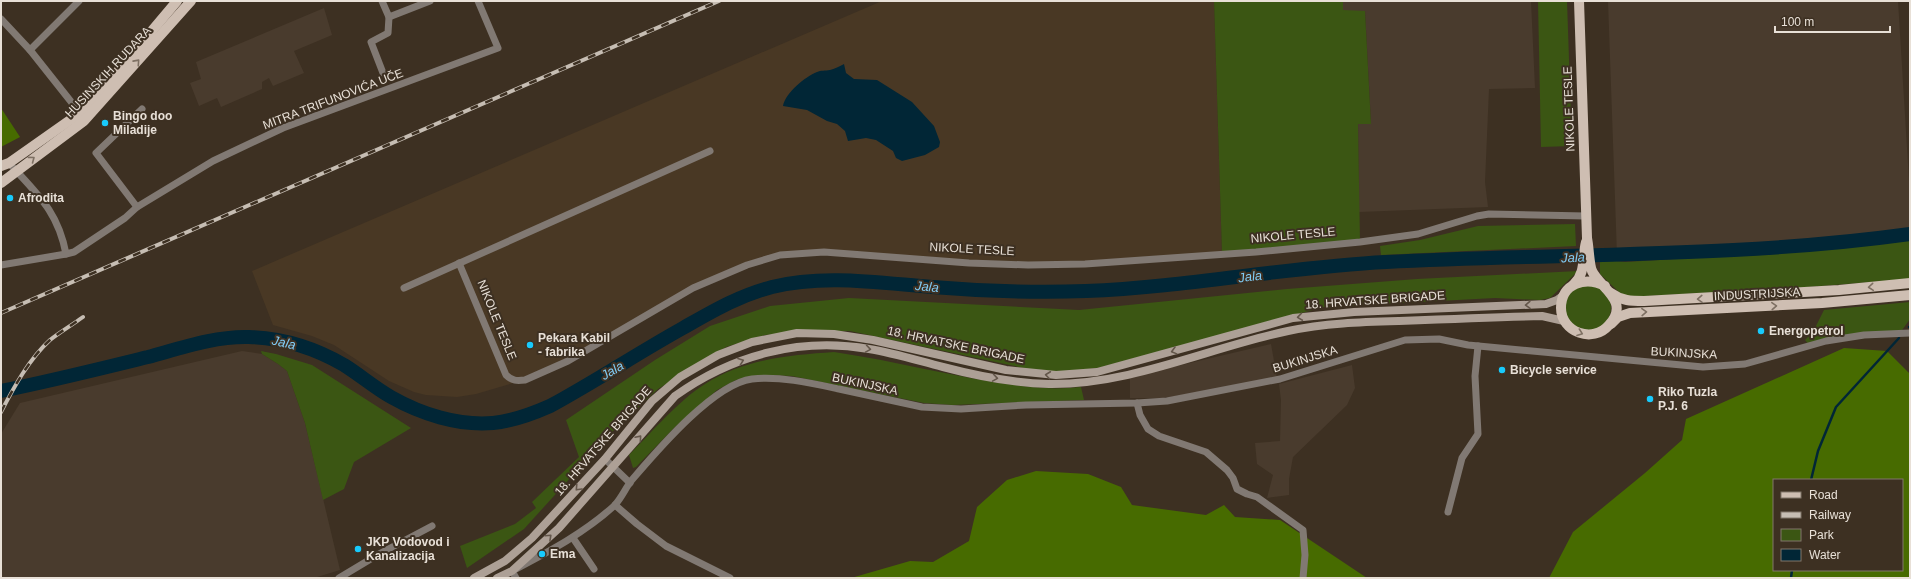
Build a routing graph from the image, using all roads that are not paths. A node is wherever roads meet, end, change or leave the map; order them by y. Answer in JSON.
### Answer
{"nodes":[{"id":1,"x":79,"y":1,"type":"edge"},
{"id":2,"x":177,"y":1,"type":"edge"},
{"id":3,"x":191,"y":1,"type":"edge"},
{"id":4,"x":382,"y":1,"type":"edge"},
{"id":5,"x":430,"y":1,"type":"edge"},
{"id":6,"x":478,"y":1,"type":"edge"},
{"id":7,"x":1579,"y":1,"type":"edge"},
{"id":8,"x":389,"y":17,"type":"junction"},
{"id":9,"x":1,"y":19,"type":"edge"},
{"id":10,"x":30,"y":50,"type":"junction"},
{"id":11,"x":383,"y":73,"type":"dead end"},
{"id":12,"x":142,"y":109,"type":"dead end"},
{"id":13,"x":80,"y":113,"type":"junction"},
{"id":14,"x":710,"y":151,"type":"dead end"},
{"id":15,"x":5,"y":164,"type":"edge"},
{"id":16,"x":16,"y":171,"type":"junction"},
{"id":17,"x":1,"y":183,"type":"edge"},
{"id":18,"x":137,"y":207,"type":"junction"},
{"id":19,"x":1586,"y":216,"type":"junction"},
{"id":20,"x":66,"y":254,"type":"junction"},
{"id":21,"x":459,"y":263,"type":"junction"},
{"id":22,"x":1,"y":265,"type":"edge"},
{"id":23,"x":1587,"y":268,"type":"junction"},
{"id":24,"x":1910,"y":283,"type":"edge"},
{"id":25,"x":1574,"y":284,"type":"junction"},
{"id":26,"x":404,"y":288,"type":"dead end"},
{"id":27,"x":1608,"y":289,"type":"junction"},
{"id":28,"x":1564,"y":295,"type":"junction"},
{"id":29,"x":1910,"y":295,"type":"edge"},
{"id":30,"x":1564,"y":321,"type":"junction"},
{"id":31,"x":1610,"y":325,"type":"junction"},
{"id":32,"x":1910,"y":333,"type":"edge"},
{"id":33,"x":1478,"y":346,"type":"junction"},
{"id":34,"x":1137,"y":404,"type":"junction"},
{"id":35,"x":605,"y":459,"type":"junction"},
{"id":36,"x":613,"y":467,"type":"junction"},
{"id":37,"x":630,"y":483,"type":"junction"},
{"id":38,"x":615,"y":505,"type":"junction"},
{"id":39,"x":1448,"y":512,"type":"dead end"},
{"id":40,"x":432,"y":526,"type":"dead end"},
{"id":41,"x":573,"y":538,"type":"junction"},
{"id":42,"x":594,"y":569,"type":"dead end"},
{"id":43,"x":514,"y":574,"type":"edge"},
{"id":44,"x":338,"y":578,"type":"edge"},
{"id":45,"x":474,"y":578,"type":"edge"},
{"id":46,"x":497,"y":578,"type":"edge"},
{"id":47,"x":730,"y":578,"type":"edge"},
{"id":48,"x":1302,"y":578,"type":"edge"}],
"edges":[{"from":1,"to":10,"type":"street"},
{"from":2,"to":13,"type":"main road","name":"HUSINSKIH RUDARA"},
{"from":16,"to":3,"type":"main road","name":"HUSINSKIH RUDARA","one_way":true},
{"from":4,"to":8,"type":"street"},
{"from":5,"to":8,"type":"street"},
{"from":6,"to":18,"type":"street","name":"MITRA TRIFUNOVIĆA UČE"},
{"from":7,"to":19,"type":"main road","name":"NIKOLE TESLE"},
{"from":8,"to":11,"type":"street","name":"MITRA TRIFUNOVIĆA UČE"},
{"from":9,"to":10,"type":"street"},
{"from":10,"to":13,"type":"street"},
{"from":12,"to":18,"type":"street"},
{"from":13,"to":15,"type":"main road","name":"HUSINSKIH RUDARA"},
{"from":14,"to":21,"type":"street"},
{"from":15,"to":16,"type":"street"},
{"from":16,"to":17,"type":"main road","name":"HUSINSKIH RUDARA"},
{"from":16,"to":20,"type":"street"},
{"from":18,"to":20,"type":"street","name":"MITRA TRIFUNOVIĆA UČE"},
{"from":19,"to":21,"type":"street","name":"NIKOLE TESLE"},
{"from":19,"to":23,"type":"main road","name":"NIKOLE TESLE"},
{"from":20,"to":22,"type":"street","name":"MITRA TRIFUNOVIĆA UČE"},
{"from":21,"to":26,"type":"street"},
{"from":23,"to":25,"type":"main road","name":"NIKOLE TESLE"},
{"from":23,"to":27,"type":"main road"},
{"from":24,"to":27,"type":"main road","name":"INDUSTRIJSKA","one_way":true},
{"from":25,"to":27,"type":"main road"},
{"from":25,"to":28,"type":"main road"},
{"from":27,"to":31,"type":"main road"},
{"from":28,"to":30,"type":"main road"},
{"from":28,"to":35,"type":"main road","name":"18. HRVATSKE BRIGADE","one_way":true},
{"from":31,"to":29,"type":"main road","name":"INDUSTRIJSKA","one_way":true},
{"from":30,"to":31,"type":"main road","one_way":true},
{"from":36,"to":30,"type":"main road","name":"18. HRVATSKE BRIGADE","one_way":true},
{"from":32,"to":33,"type":"street","name":"BUKINJSKA"},
{"from":33,"to":34,"type":"street","name":"BUKINJSKA"},
{"from":33,"to":39,"type":"street"},
{"from":34,"to":37,"type":"street","name":"BUKINJSKA"},
{"from":34,"to":48,"type":"street"},
{"from":35,"to":36,"type":"street"},
{"from":35,"to":45,"type":"main road","name":"18. HRVATSKE BRIGADE","one_way":true},
{"from":36,"to":37,"type":"street"},
{"from":43,"to":36,"type":"main road","name":"18. HRVATSKE BRIGADE","one_way":true},
{"from":37,"to":38,"type":"street","name":"BUKINJSKA"},
{"from":38,"to":41,"type":"street","name":"BUKINJSKA"},
{"from":38,"to":47,"type":"street"},
{"from":40,"to":44,"type":"street"},
{"from":41,"to":42,"type":"street"},
{"from":41,"to":43,"type":"street","name":"BUKINJSKA"},
{"from":43,"to":46,"type":"main road","name":"18. HRVATSKE BRIGADE"}]}
